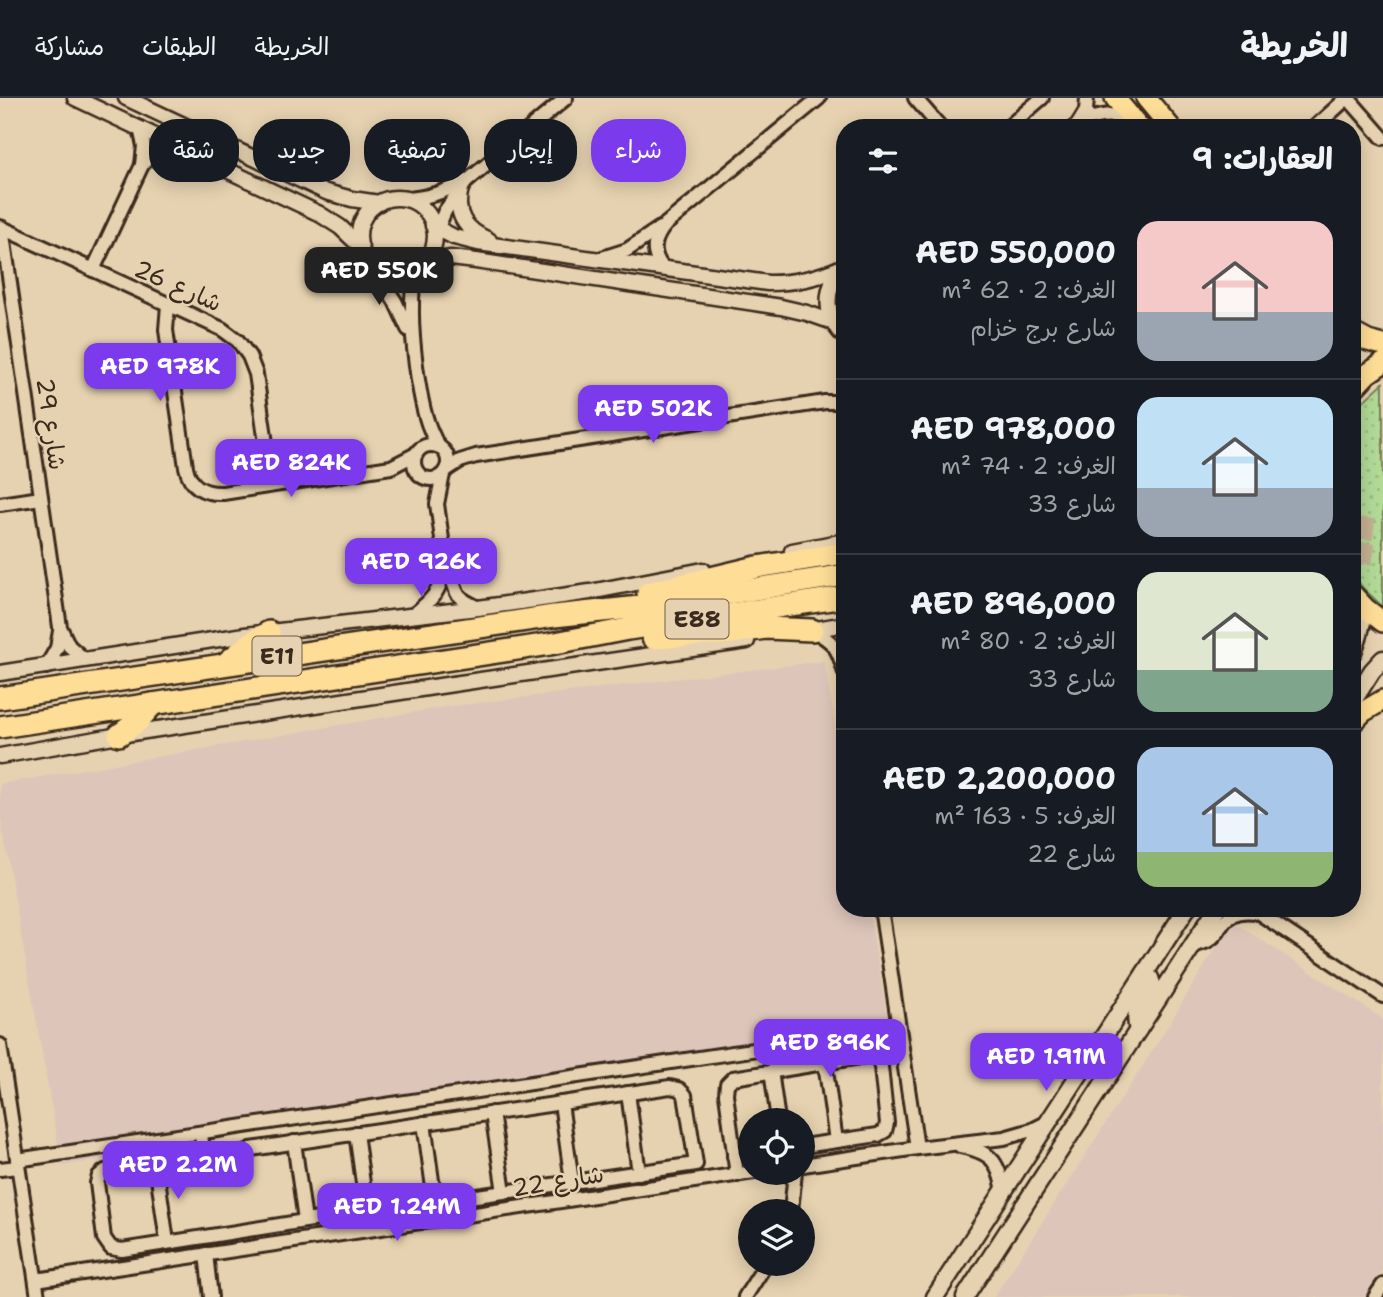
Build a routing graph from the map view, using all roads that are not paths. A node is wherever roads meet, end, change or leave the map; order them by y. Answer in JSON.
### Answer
{"nodes":[{"id":1,"x":75,"y":98,"type":"edge"},
{"id":2,"x":126,"y":98,"type":"edge"},
{"id":3,"x":566,"y":98,"type":"edge"},
{"id":4,"x":819,"y":98,"type":"edge"},
{"id":5,"x":915,"y":98,"type":"edge"},
{"id":6,"x":1042,"y":98,"type":"edge"},
{"id":7,"x":1087,"y":98,"type":"edge"},
{"id":8,"x":1115,"y":98,"type":"edge"},
{"id":9,"x":1146,"y":98,"type":"edge"},
{"id":10,"x":1348,"y":98,"type":"edge"},
{"id":11,"x":933,"y":119,"type":"edge"},
{"id":12,"x":1018,"y":119,"type":"edge"},
{"id":13,"x":1080,"y":119,"type":"edge"},
{"id":14,"x":1091,"y":119,"type":"edge"},
{"id":15,"x":1129,"y":119,"type":"edge"},
{"id":16,"x":1133,"y":119,"type":"edge"},
{"id":17,"x":1164,"y":119,"type":"edge"},
{"id":18,"x":1324,"y":119,"type":"edge"},
{"id":19,"x":140,"y":128,"type":"junction"},
{"id":20,"x":149,"y":132,"type":"edge"},
{"id":21,"x":1383,"y":138,"type":"edge"},
{"id":22,"x":149,"y":156,"type":"edge"},
{"id":23,"x":142,"y":165,"type":"junction"},
{"id":24,"x":239,"y":175,"type":"edge"},
{"id":25,"x":471,"y":176,"type":"junction"},
{"id":26,"x":461,"y":188,"type":"junction"},
{"id":27,"x":405,"y":199,"type":"junction"},
{"id":28,"x":379,"y":203,"type":"junction"},
{"id":29,"x":666,"y":224,"type":"junction"},
{"id":30,"x":1,"y":227,"type":"edge"},
{"id":31,"x":435,"y":229,"type":"junction"},
{"id":32,"x":359,"y":245,"type":"junction"},
{"id":33,"x":503,"y":246,"type":"junction"},
{"id":34,"x":601,"y":259,"type":"junction"},
{"id":35,"x":369,"y":262,"type":"junction"},
{"id":36,"x":420,"y":266,"type":"junction"},
{"id":37,"x":662,"y":267,"type":"junction"},
{"id":38,"x":836,"y":269,"type":"edge"},
{"id":39,"x":93,"y":270,"type":"junction"},
{"id":40,"x":836,"y":278,"type":"edge"},
{"id":41,"x":168,"y":305,"type":"junction"},
{"id":42,"x":833,"y":322,"type":"junction"},
{"id":43,"x":836,"y":326,"type":"edge"},
{"id":44,"x":1361,"y":337,"type":"edge"},
{"id":45,"x":412,"y":339,"type":"junction"},
{"id":46,"x":1383,"y":345,"type":"edge"},
{"id":47,"x":1383,"y":363,"type":"edge"},
{"id":48,"x":1361,"y":380,"type":"edge"},
{"id":49,"x":836,"y":397,"type":"edge"},
{"id":50,"x":825,"y":402,"type":"junction"},
{"id":51,"x":836,"y":402,"type":"edge"},
{"id":52,"x":423,"y":411,"type":"junction"},
{"id":53,"x":441,"y":449,"type":"junction"},
{"id":54,"x":418,"y":452,"type":"junction"},
{"id":55,"x":476,"y":456,"type":"junction"},
{"id":56,"x":391,"y":467,"type":"junction"},
{"id":57,"x":444,"y":472,"type":"junction"},
{"id":58,"x":421,"y":475,"type":"junction"},
{"id":59,"x":272,"y":485,"type":"junction"},
{"id":60,"x":41,"y":498,"type":"junction"},
{"id":61,"x":0,"y":504,"type":"edge"},
{"id":62,"x":438,"y":504,"type":"junction"},
{"id":63,"x":836,"y":543,"type":"edge"},
{"id":64,"x":836,"y":555,"type":"edge"},
{"id":65,"x":445,"y":560,"type":"junction"},
{"id":66,"x":836,"y":576,"type":"edge"},
{"id":67,"x":836,"y":598,"type":"edge"},
{"id":68,"x":1361,"y":604,"type":"edge"},
{"id":69,"x":478,"y":608,"type":"junction"},
{"id":70,"x":554,"y":615,"type":"junction"},
{"id":71,"x":412,"y":616,"type":"junction"},
{"id":72,"x":1383,"y":622,"type":"edge"},
{"id":73,"x":836,"y":625,"type":"edge"},
{"id":74,"x":60,"y":627,"type":"junction"},
{"id":75,"x":812,"y":629,"type":"junction"},
{"id":76,"x":269,"y":632,"type":"junction"},
{"id":77,"x":550,"y":644,"type":"junction"},
{"id":78,"x":836,"y":647,"type":"edge"},
{"id":79,"x":1383,"y":659,"type":"edge"},
{"id":80,"x":85,"y":660,"type":"junction"},
{"id":81,"x":224,"y":664,"type":"junction"},
{"id":82,"x":46,"y":667,"type":"junction"},
{"id":83,"x":0,"y":673,"type":"edge"},
{"id":84,"x":1361,"y":688,"type":"edge"},
{"id":85,"x":0,"y":698,"type":"edge"},
{"id":86,"x":1383,"y":700,"type":"edge"},
{"id":87,"x":153,"y":704,"type":"junction"},
{"id":88,"x":1361,"y":714,"type":"edge"},
{"id":89,"x":0,"y":727,"type":"edge"},
{"id":90,"x":120,"y":736,"type":"junction"},
{"id":91,"x":0,"y":756,"type":"edge"},
{"id":92,"x":882,"y":917,"type":"edge"},
{"id":93,"x":1182,"y":917,"type":"edge"},
{"id":94,"x":1211,"y":917,"type":"edge"},
{"id":95,"x":1229,"y":917,"type":"edge"},
{"id":96,"x":1265,"y":917,"type":"edge"},
{"id":97,"x":1193,"y":946,"type":"junction"},
{"id":98,"x":1145,"y":973,"type":"junction"},
{"id":99,"x":1381,"y":995,"type":"edge"},
{"id":100,"x":899,"y":1028,"type":"junction"},
{"id":101,"x":1138,"y":1030,"type":"junction"},
{"id":102,"x":0,"y":1045,"type":"edge"},
{"id":103,"x":825,"y":1063,"type":"junction"},
{"id":104,"x":771,"y":1071,"type":"junction"},
{"id":105,"x":628,"y":1093,"type":"junction"},
{"id":106,"x":561,"y":1103,"type":"junction"},
{"id":107,"x":776,"y":1108,"type":"edge"},
{"id":108,"x":492,"y":1113,"type":"junction"},
{"id":109,"x":1050,"y":1121,"type":"junction"},
{"id":110,"x":424,"y":1123,"type":"junction"},
{"id":111,"x":236,"y":1127,"type":"junction"},
{"id":112,"x":201,"y":1133,"type":"junction"},
{"id":113,"x":356,"y":1133,"type":"junction"},
{"id":114,"x":836,"y":1141,"type":"junction"},
{"id":115,"x":294,"y":1142,"type":"junction"},
{"id":116,"x":815,"y":1144,"type":"edge"},
{"id":117,"x":952,"y":1144,"type":"junction"},
{"id":118,"x":917,"y":1148,"type":"junction"},
{"id":119,"x":240,"y":1156,"type":"junction"},
{"id":120,"x":734,"y":1156,"type":"junction"},
{"id":121,"x":738,"y":1156,"type":"edge"},
{"id":122,"x":204,"y":1162,"type":"junction"},
{"id":123,"x":815,"y":1163,"type":"edge"},
{"id":124,"x":17,"y":1164,"type":"junction"},
{"id":125,"x":156,"y":1164,"type":"junction"},
{"id":126,"x":696,"y":1164,"type":"junction"},
{"id":127,"x":0,"y":1169,"type":"edge"},
{"id":128,"x":639,"y":1172,"type":"junction"},
{"id":129,"x":737,"y":1175,"type":"joint"},
{"id":130,"x":699,"y":1181,"type":"junction"},
{"id":131,"x":572,"y":1182,"type":"junction"},
{"id":132,"x":1004,"y":1191,"type":"junction"},
{"id":133,"x":504,"y":1192,"type":"junction"},
{"id":134,"x":435,"y":1202,"type":"junction"},
{"id":135,"x":368,"y":1212,"type":"junction"},
{"id":136,"x":305,"y":1221,"type":"junction"},
{"id":137,"x":167,"y":1242,"type":"junction"},
{"id":138,"x":206,"y":1254,"type":"junction"},
{"id":139,"x":758,"y":1276,"type":"edge"},
{"id":140,"x":36,"y":1280,"type":"junction"},
{"id":141,"x":38,"y":1297,"type":"edge"},
{"id":142,"x":211,"y":1297,"type":"edge"},
{"id":143,"x":745,"y":1297,"type":"edge"},
{"id":144,"x":935,"y":1297,"type":"edge"},
{"id":145,"x":965,"y":1297,"type":"edge"}],
"edges":[{"from":1,"to":19,"type":"street"},
{"from":2,"to":28,"type":"street"},
{"from":3,"to":25,"type":"street"},
{"from":4,"to":29,"type":"street"},
{"from":5,"to":11,"type":"street"},
{"from":6,"to":12,"type":"street"},
{"from":7,"to":13,"type":"street"},
{"from":8,"to":16,"type":"main road"},
{"from":9,"to":17,"type":"main road"},
{"from":10,"to":18,"type":"street"},
{"from":10,"to":21,"type":"street"},
{"from":14,"to":15,"type":"street"},
{"from":19,"to":20,"type":"street"},
{"from":19,"to":23,"type":"street"},
{"from":22,"to":23,"type":"street"},
{"from":23,"to":39,"type":"street"},
{"from":24,"to":32,"type":"street"},
{"from":25,"to":26,"type":"street"},
{"from":25,"to":27,"type":"street"},
{"from":26,"to":31,"type":"street"},
{"from":26,"to":33,"type":"street"},
{"from":27,"to":28,"type":"street"},
{"from":27,"to":31,"type":"street"},
{"from":28,"to":32,"type":"street"},
{"from":29,"to":34,"type":"street"},
{"from":29,"to":37,"type":"street"},
{"from":30,"to":39,"type":"street","name":"شارع 26"},
{"from":30,"to":60,"type":"street","name":"شارع 29"},
{"from":31,"to":33,"type":"street"},
{"from":31,"to":36,"type":"street"},
{"from":32,"to":35,"type":"street"},
{"from":33,"to":34,"type":"street"},
{"from":34,"to":37,"type":"street"},
{"from":35,"to":36,"type":"street"},
{"from":35,"to":45,"type":"street"},
{"from":36,"to":42,"type":"street"},
{"from":36,"to":45,"type":"street"},
{"from":37,"to":38,"type":"street"},
{"from":39,"to":41,"type":"street","name":"شارع 26"},
{"from":40,"to":42,"type":"street"},
{"from":41,"to":59,"type":"street","name":"شارع 26"},
{"from":41,"to":59,"type":"street"},
{"from":42,"to":43,"type":"street"},
{"from":44,"to":46,"type":"main road"},
{"from":45,"to":52,"type":"street"},
{"from":47,"to":48,"type":"main road"},
{"from":49,"to":50,"type":"street"},
{"from":50,"to":51,"type":"street"},
{"from":50,"to":55,"type":"street"},
{"from":52,"to":53,"type":"street"},
{"from":52,"to":54,"type":"street"},
{"from":53,"to":54,"type":"street"},
{"from":53,"to":55,"type":"street"},
{"from":53,"to":57,"type":"street"},
{"from":54,"to":56,"type":"street"},
{"from":54,"to":58,"type":"street"},
{"from":55,"to":57,"type":"street"},
{"from":56,"to":58,"type":"street"},
{"from":56,"to":59,"type":"street"},
{"from":57,"to":58,"type":"street"},
{"from":57,"to":62,"type":"street"},
{"from":58,"to":62,"type":"street"},
{"from":60,"to":61,"type":"street"},
{"from":60,"to":74,"type":"street","name":"شارع 29"},
{"from":62,"to":65,"type":"street"},
{"from":63,"to":69,"type":"street"},
{"from":64,"to":70,"type":"highway"},
{"from":65,"to":69,"type":"street"},
{"from":65,"to":71,"type":"street"},
{"from":66,"to":70,"type":"highway","number":"E88"},
{"from":67,"to":77,"type":"highway","number":"E88"},
{"from":68,"to":72,"type":"main road"},
{"from":69,"to":71,"type":"street"},
{"from":70,"to":81,"type":"highway","number":"E11"},
{"from":71,"to":76,"type":"street"},
{"from":73,"to":75,"type":"street"},
{"from":74,"to":80,"type":"street","name":"شارع 29"},
{"from":74,"to":82,"type":"street","name":"شارع 29"},
{"from":75,"to":77,"type":"highway"},
{"from":75,"to":78,"type":"street"},
{"from":75,"to":90,"type":"street"},
{"from":76,"to":80,"type":"street"},
{"from":76,"to":81,"type":"highway"},
{"from":77,"to":87,"type":"highway","number":"E11"},
{"from":79,"to":84,"type":"main road"},
{"from":80,"to":82,"type":"street"},
{"from":81,"to":85,"type":"highway","number":"E11"},
{"from":82,"to":83,"type":"street"},
{"from":86,"to":88,"type":"main road"},
{"from":87,"to":89,"type":"highway","number":"E11"},
{"from":87,"to":90,"type":"highway"},
{"from":90,"to":91,"type":"street"},
{"from":92,"to":100,"type":"street"},
{"from":93,"to":98,"type":"main road"},
{"from":94,"to":97,"type":"main road"},
{"from":95,"to":97,"type":"street"},
{"from":96,"to":99,"type":"street"},
{"from":97,"to":101,"type":"main road"},
{"from":98,"to":101,"type":"main road"},
{"from":98,"to":109,"type":"main road"},
{"from":100,"to":111,"type":"street"},
{"from":100,"to":118,"type":"street"},
{"from":101,"to":145,"type":"main road"},
{"from":102,"to":124,"type":"street"},
{"from":103,"to":104,"type":"street"},
{"from":103,"to":114,"type":"street"},
{"from":103,"to":114,"type":"street"},
{"from":104,"to":107,"type":"street"},
{"from":104,"to":120,"type":"street"},
{"from":105,"to":106,"type":"street"},
{"from":105,"to":126,"type":"street"},
{"from":105,"to":128,"type":"street"},
{"from":106,"to":108,"type":"street"},
{"from":106,"to":131,"type":"street"},
{"from":108,"to":110,"type":"street"},
{"from":108,"to":133,"type":"street"},
{"from":109,"to":117,"type":"street"},
{"from":109,"to":132,"type":"main road"},
{"from":110,"to":113,"type":"street"},
{"from":110,"to":134,"type":"street"},
{"from":111,"to":112,"type":"street"},
{"from":111,"to":119,"type":"street"},
{"from":112,"to":122,"type":"street"},
{"from":112,"to":124,"type":"street"},
{"from":113,"to":115,"type":"street"},
{"from":113,"to":135,"type":"street"},
{"from":114,"to":116,"type":"street"},
{"from":115,"to":119,"type":"street"},
{"from":115,"to":136,"type":"street"},
{"from":117,"to":118,"type":"street"},
{"from":117,"to":132,"type":"street"},
{"from":118,"to":123,"type":"street"},
{"from":119,"to":122,"type":"street"},
{"from":120,"to":121,"type":"street"},
{"from":120,"to":129,"type":"street"},
{"from":122,"to":125,"type":"street"},
{"from":124,"to":127,"type":"street"},
{"from":124,"to":140,"type":"street"},
{"from":125,"to":137,"type":"street"},
{"from":125,"to":137,"type":"street"},
{"from":126,"to":128,"type":"street"},
{"from":126,"to":130,"type":"street"},
{"from":128,"to":131,"type":"street"},
{"from":129,"to":130,"type":"street","name":"شارع 22"},
{"from":130,"to":138,"type":"street","name":"شارع 22"},
{"from":131,"to":133,"type":"street"},
{"from":132,"to":144,"type":"main road"},
{"from":133,"to":134,"type":"street"},
{"from":134,"to":135,"type":"street"},
{"from":135,"to":136,"type":"street"},
{"from":136,"to":137,"type":"street"},
{"from":138,"to":140,"type":"street","name":"شارع 22"},
{"from":138,"to":142,"type":"street"},
{"from":139,"to":143,"type":"street"},
{"from":140,"to":141,"type":"street"}]}
